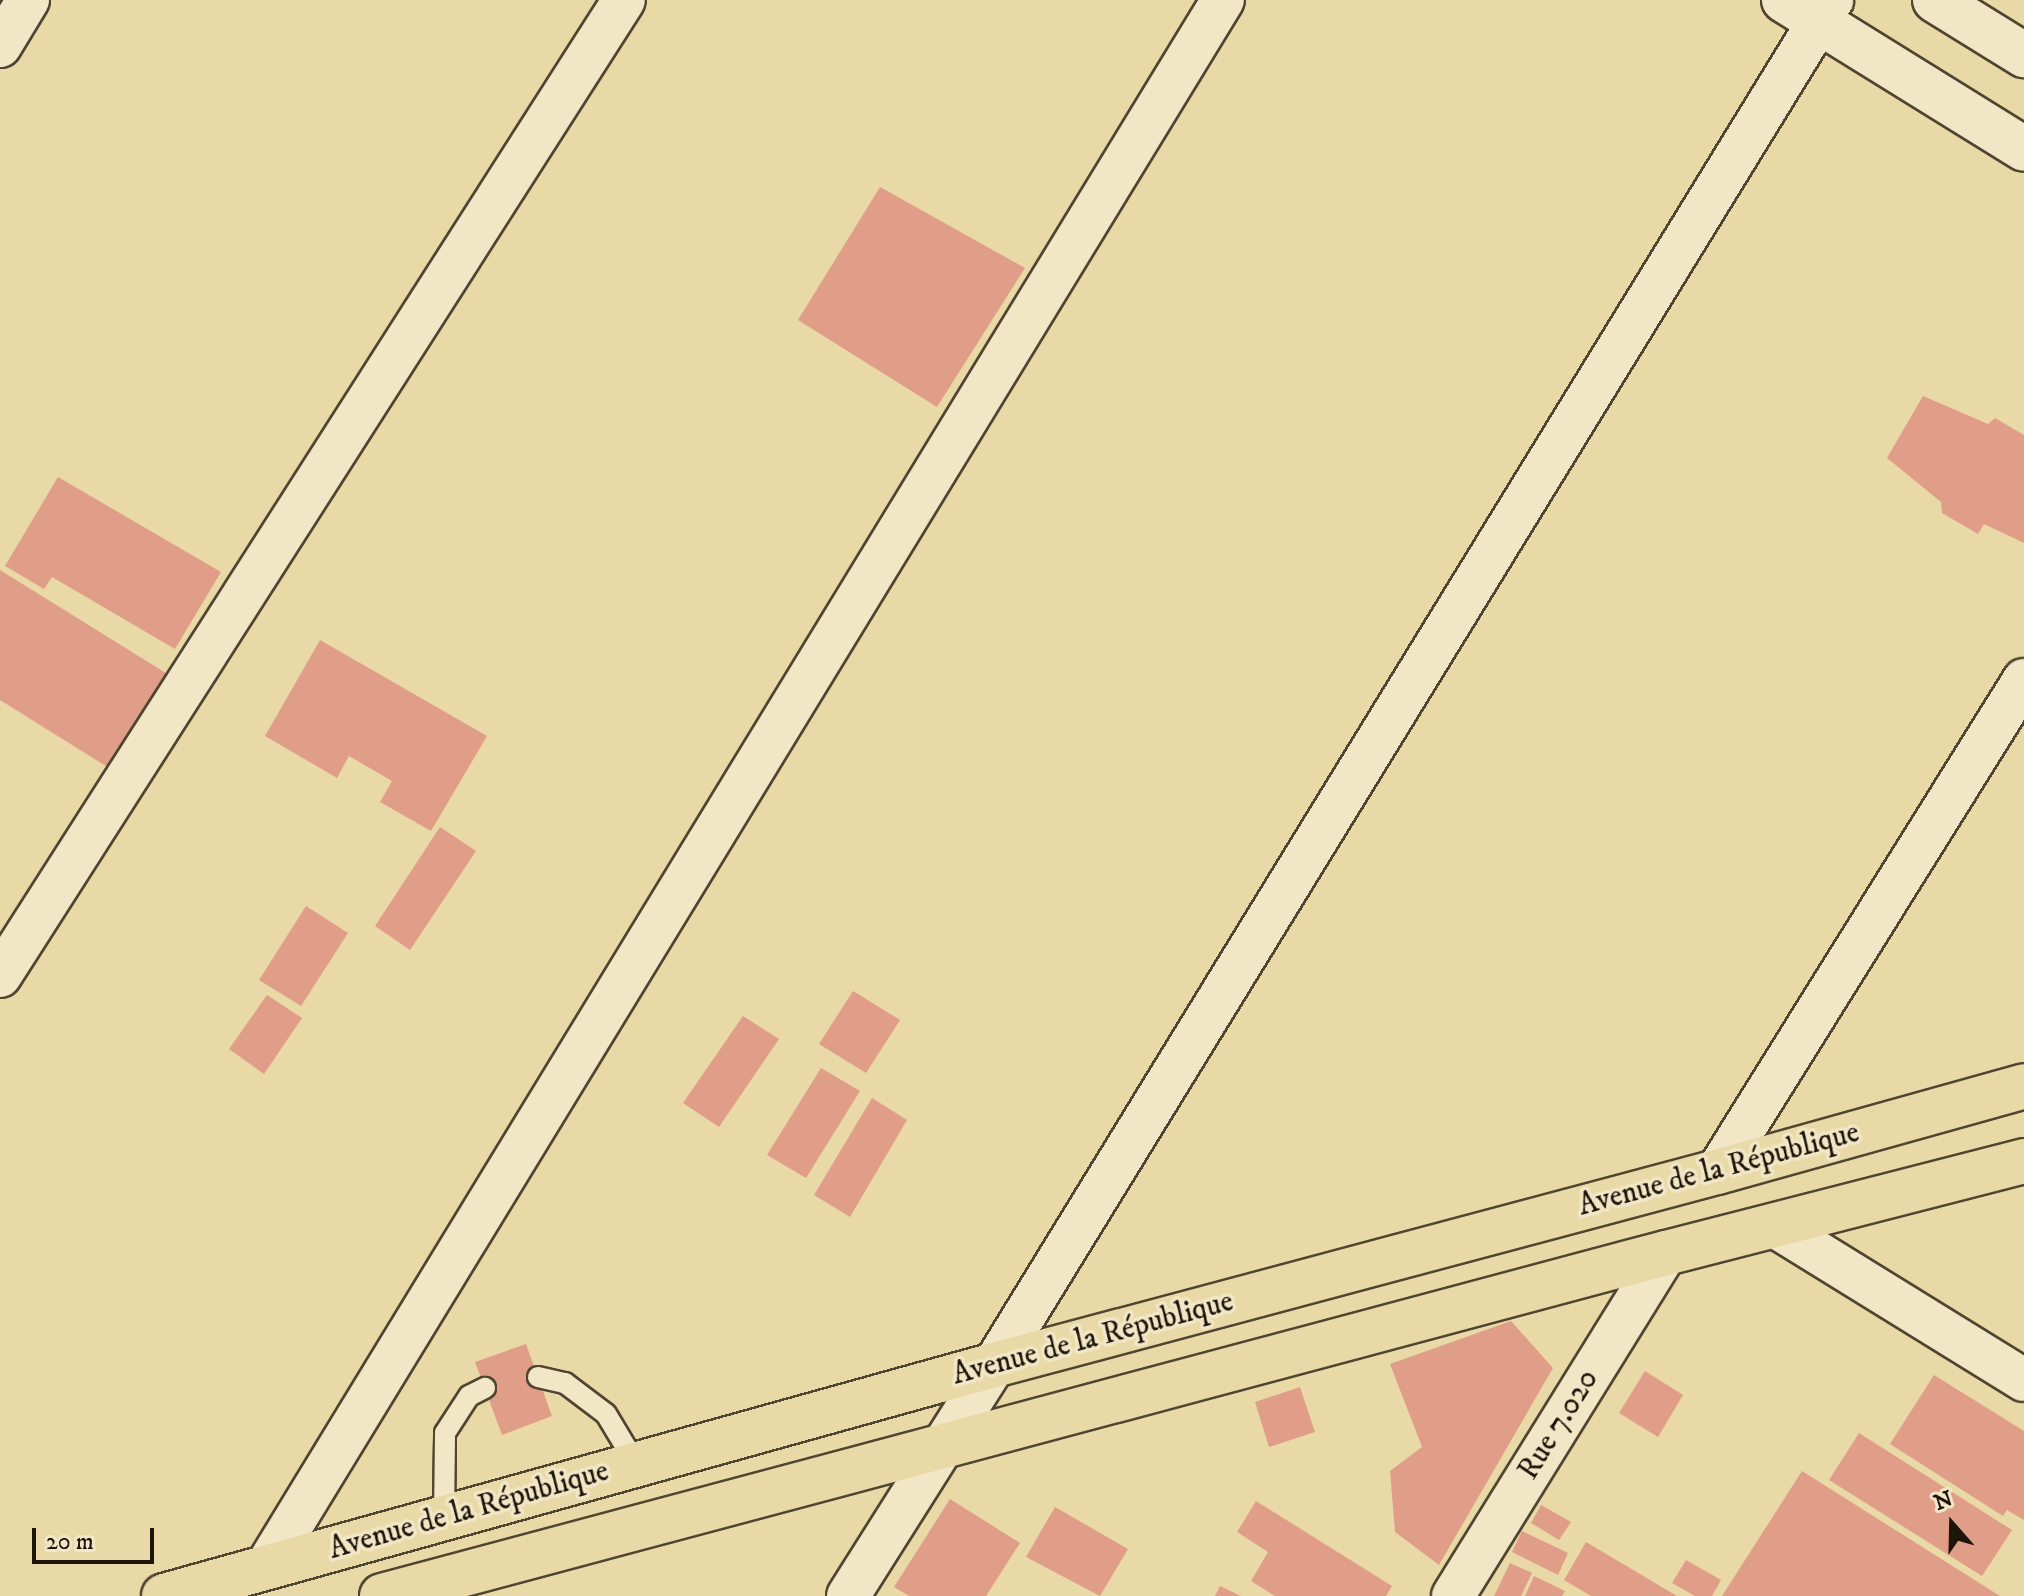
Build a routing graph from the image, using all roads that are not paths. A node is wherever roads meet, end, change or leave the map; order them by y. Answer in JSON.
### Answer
{"nodes":[{"id":1,"x":28,"y":0,"type":"edge"},
{"id":2,"x":624,"y":0,"type":"edge"},
{"id":3,"x":1223,"y":0,"type":"edge"},
{"id":4,"x":1942,"y":3,"type":"edge"},
{"id":5,"x":1812,"y":7,"type":"edge"},
{"id":6,"x":0,"y":46,"type":"edge"},
{"id":7,"x":2024,"y":55,"type":"edge"},
{"id":8,"x":2024,"y":149,"type":"edge"},
{"id":9,"x":2024,"y":680,"type":"edge"},
{"id":10,"x":0,"y":976,"type":"edge"},
{"id":11,"x":2024,"y":1086,"type":"edge"},
{"id":12,"x":2024,"y":1161,"type":"edge"},
{"id":13,"x":1717,"y":1172,"type":"junction"},
{"id":14,"x":1776,"y":1227,"type":"junction"},
{"id":15,"x":1666,"y":1253,"type":"junction"},
{"id":16,"x":994,"y":1365,"type":"junction"},
{"id":17,"x":538,"y":1377,"type":"dead end"},
{"id":18,"x":2024,"y":1380,"type":"edge"},
{"id":19,"x":485,"y":1388,"type":"dead end"},
{"id":20,"x":940,"y":1447,"type":"junction"},
{"id":21,"x":636,"y":1464,"type":"junction"},
{"id":22,"x":444,"y":1518,"type":"junction"},
{"id":23,"x":266,"y":1567,"type":"junction"},
{"id":24,"x":164,"y":1596,"type":"edge"},
{"id":25,"x":382,"y":1596,"type":"edge"},
{"id":26,"x":848,"y":1596,"type":"edge"},
{"id":27,"x":1453,"y":1596,"type":"edge"}],
"edges":[{"from":1,"to":6,"type":"street"},
{"from":2,"to":10,"type":"street"},
{"from":3,"to":23,"type":"street"},
{"from":4,"to":7,"type":"main road"},
{"from":5,"to":8,"type":"main road"},
{"from":5,"to":16,"type":"street"},
{"from":9,"to":13,"type":"street"},
{"from":11,"to":13,"type":"main road","name":"Avenue de la République"},
{"from":12,"to":14,"type":"main road","name":"Avenue de la République"},
{"from":13,"to":16,"type":"main road","name":"Avenue de la République"},
{"from":14,"to":15,"type":"main road","name":"Avenue de la République"},
{"from":14,"to":18,"type":"street"},
{"from":15,"to":20,"type":"main road","name":"Avenue de la République"},
{"from":15,"to":27,"type":"street","name":"Rue 7.020"},
{"from":16,"to":20,"type":"street"},
{"from":16,"to":21,"type":"main road","name":"Avenue de la République"},
{"from":17,"to":21,"type":"lane"},
{"from":19,"to":22,"type":"lane"},
{"from":20,"to":25,"type":"main road","name":"Avenue de la République"},
{"from":20,"to":26,"type":"street"},
{"from":21,"to":22,"type":"main road","name":"Avenue de la République"},
{"from":22,"to":23,"type":"main road","name":"Avenue de la République"},
{"from":23,"to":24,"type":"main road","name":"Avenue de la République"}]}
